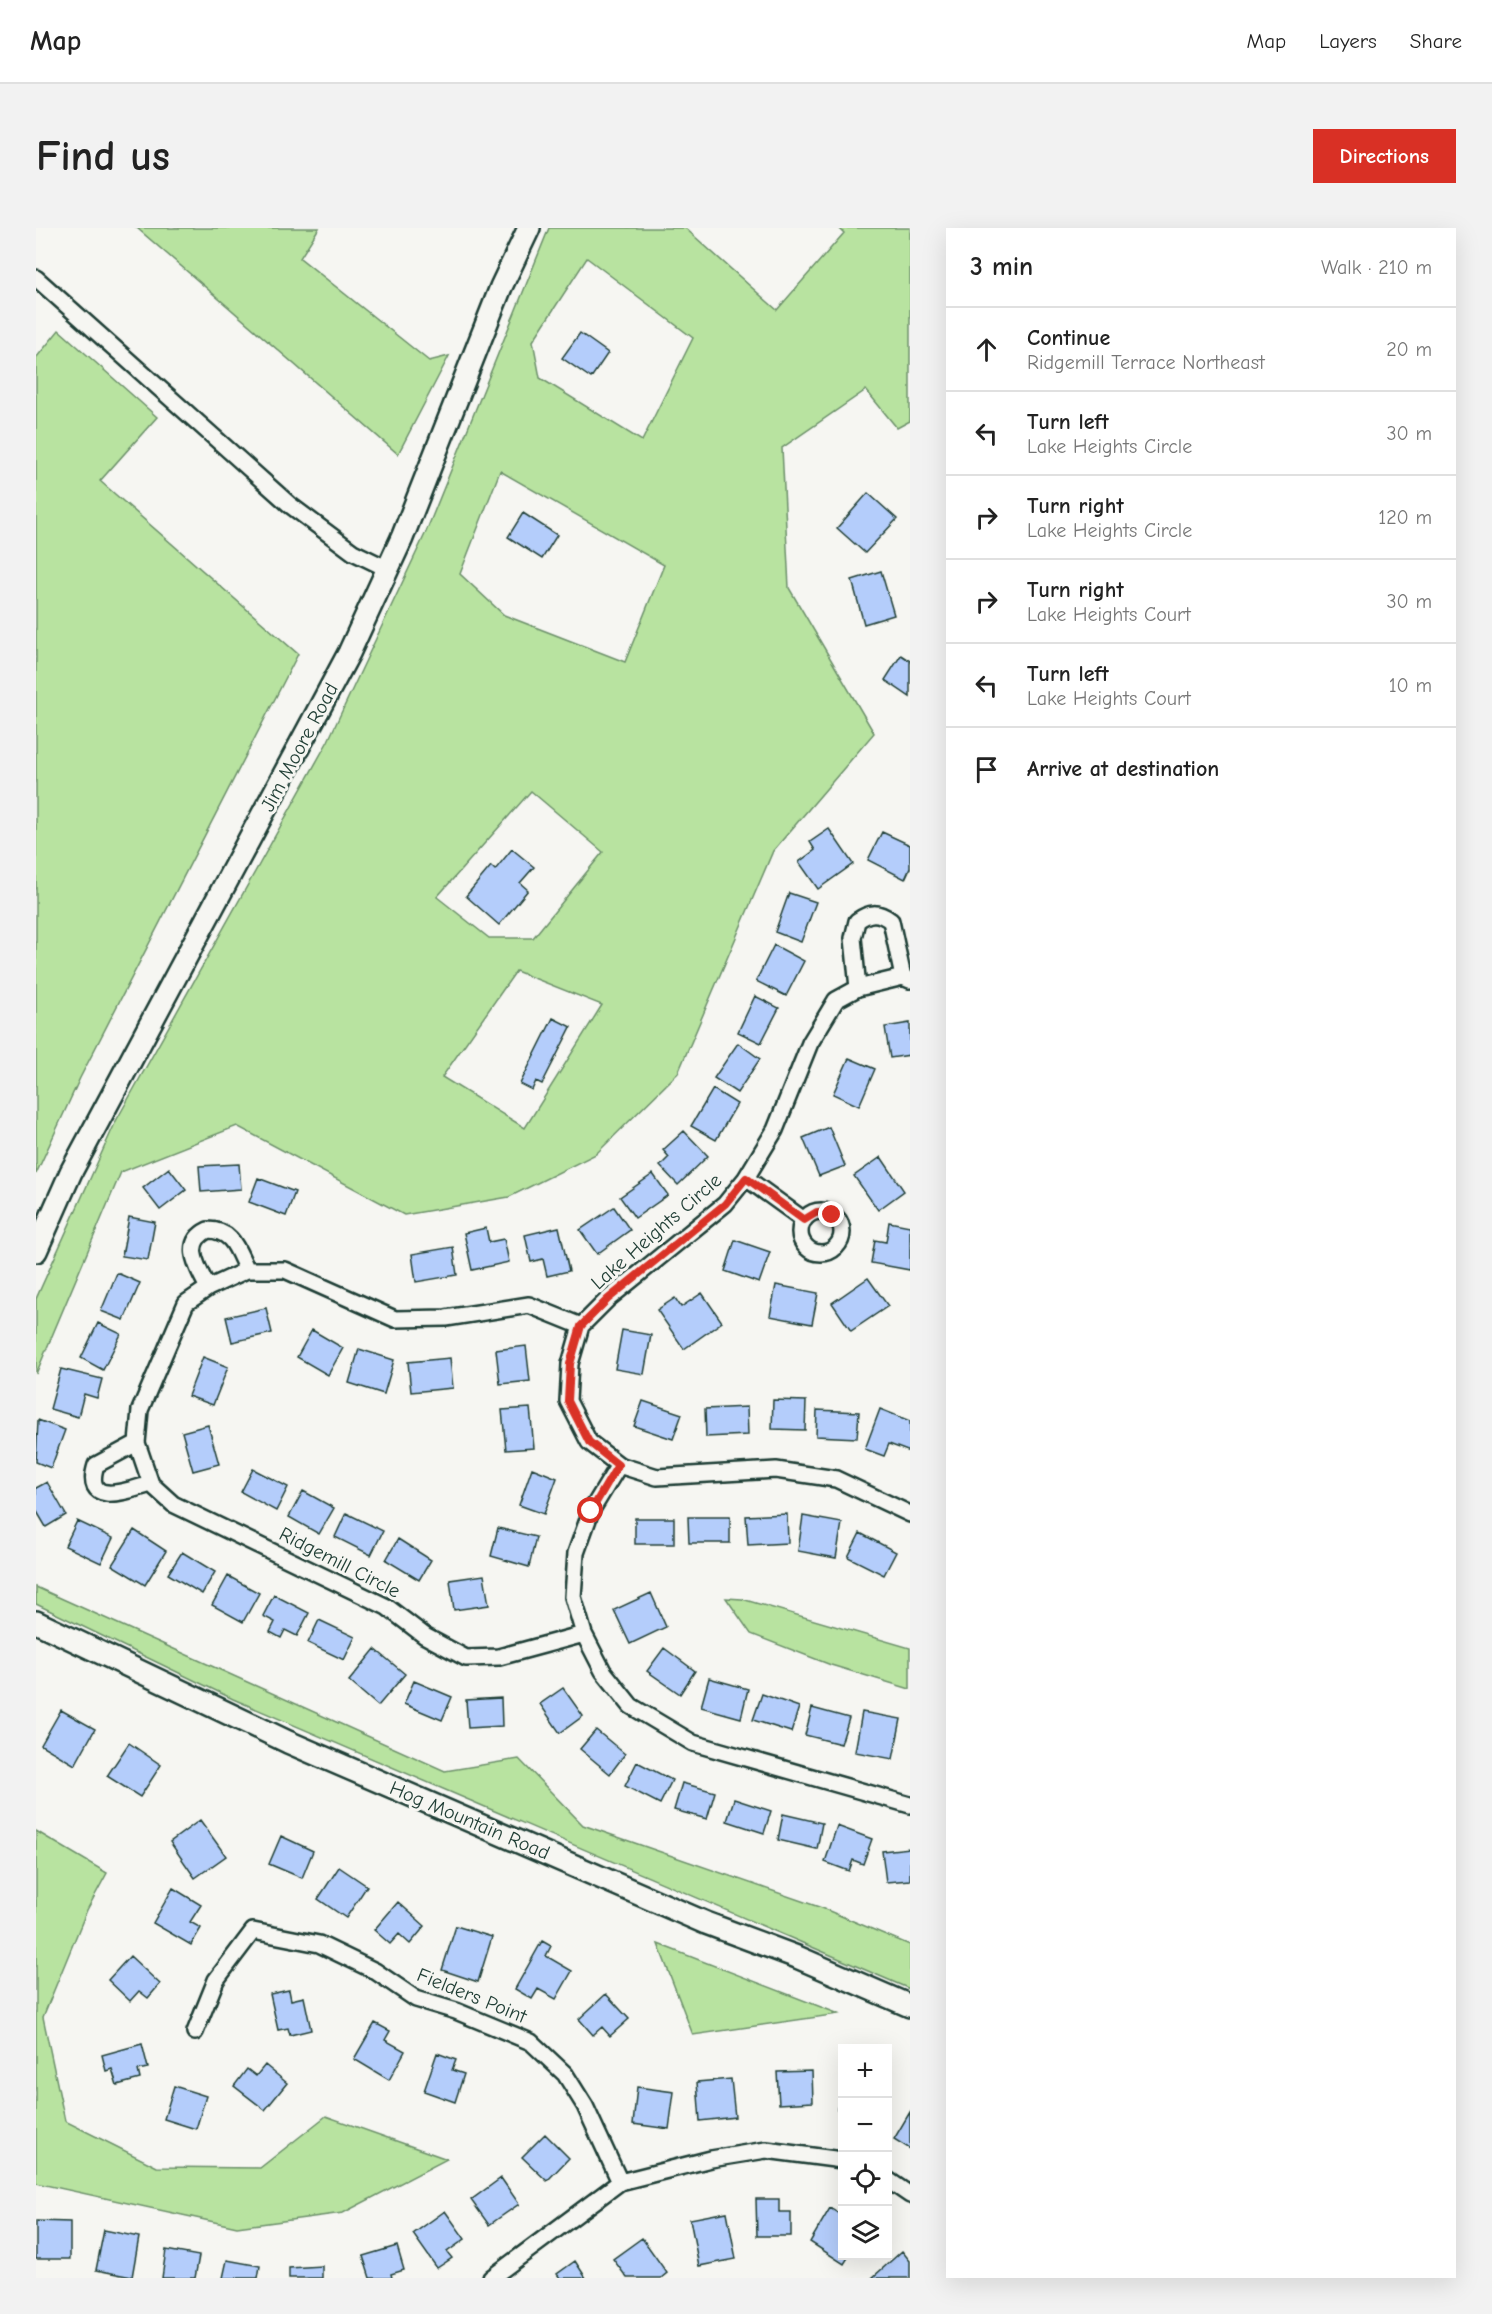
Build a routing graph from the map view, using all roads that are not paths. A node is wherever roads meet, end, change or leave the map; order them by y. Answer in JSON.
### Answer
{"nodes":[{"id":1,"x":530,"y":228,"type":"edge"},
{"id":2,"x":36,"y":278,"type":"edge"},
{"id":3,"x":388,"y":569,"type":"junction"},
{"id":4,"x":907,"y":978,"type":"edge"},
{"id":5,"x":858,"y":988,"type":"junction"},
{"id":6,"x":746,"y":1178,"type":"junction"},
{"id":7,"x":804,"y":1220,"type":"dead end"},
{"id":8,"x":36,"y":1251,"type":"edge"},
{"id":9,"x":247,"y":1269,"type":"junction"},
{"id":10,"x":208,"y":1288,"type":"junction"},
{"id":11,"x":581,"y":1326,"type":"junction"},
{"id":12,"x":137,"y":1443,"type":"junction"},
{"id":13,"x":618,"y":1465,"type":"junction"},
{"id":14,"x":151,"y":1484,"type":"junction"},
{"id":15,"x":910,"y":1514,"type":"edge"},
{"id":16,"x":36,"y":1622,"type":"edge"},
{"id":17,"x":584,"y":1634,"type":"junction"},
{"id":18,"x":910,"y":1805,"type":"edge"},
{"id":19,"x":910,"y":2006,"type":"edge"},
{"id":20,"x":195,"y":2032,"type":"dead end"},
{"id":21,"x":838,"y":2159,"type":"edge"},
{"id":22,"x":620,"y":2182,"type":"junction"},
{"id":23,"x":892,"y":2183,"type":"edge"},
{"id":24,"x":910,"y":2195,"type":"edge"},
{"id":25,"x":491,"y":2278,"type":"edge"}],
"edges":[{"from":1,"to":3,"type":"street","name":"Jim Moore Road"},
{"from":2,"to":3,"type":"street"},
{"from":3,"to":8,"type":"street","name":"Jim Moore Road"},
{"from":4,"to":5,"type":"street","name":"Lake Heights Circle"},
{"from":4,"to":5,"type":"street","name":"Lake Heights Circle"},
{"from":5,"to":6,"type":"street","name":"Lake Heights Circle"},
{"from":6,"to":7,"type":"street"},
{"from":6,"to":11,"type":"street","name":"Lake Heights Circle"},
{"from":9,"to":10,"type":"street","name":"Ridgemill Circle"},
{"from":9,"to":10,"type":"street"},
{"from":9,"to":11,"type":"street","name":"Ridgemill Circle"},
{"from":10,"to":12,"type":"street","name":"Ridgemill Circle"},
{"from":11,"to":13,"type":"street","name":"Lake Heights Circle"},
{"from":12,"to":14,"type":"street","name":"Ridgemill Circle"},
{"from":12,"to":14,"type":"street"},
{"from":13,"to":15,"type":"street","name":"Lake Heights Circle"},
{"from":13,"to":17,"type":"street"},
{"from":14,"to":17,"type":"street","name":"Ridgemill Circle"},
{"from":16,"to":19,"type":"street","name":"Hog Mountain Road"},
{"from":17,"to":18,"type":"street"},
{"from":20,"to":22,"type":"street","name":"Fielders Point"},
{"from":21,"to":22,"type":"street"},
{"from":22,"to":25,"type":"street"},
{"from":23,"to":24,"type":"street"}]}
